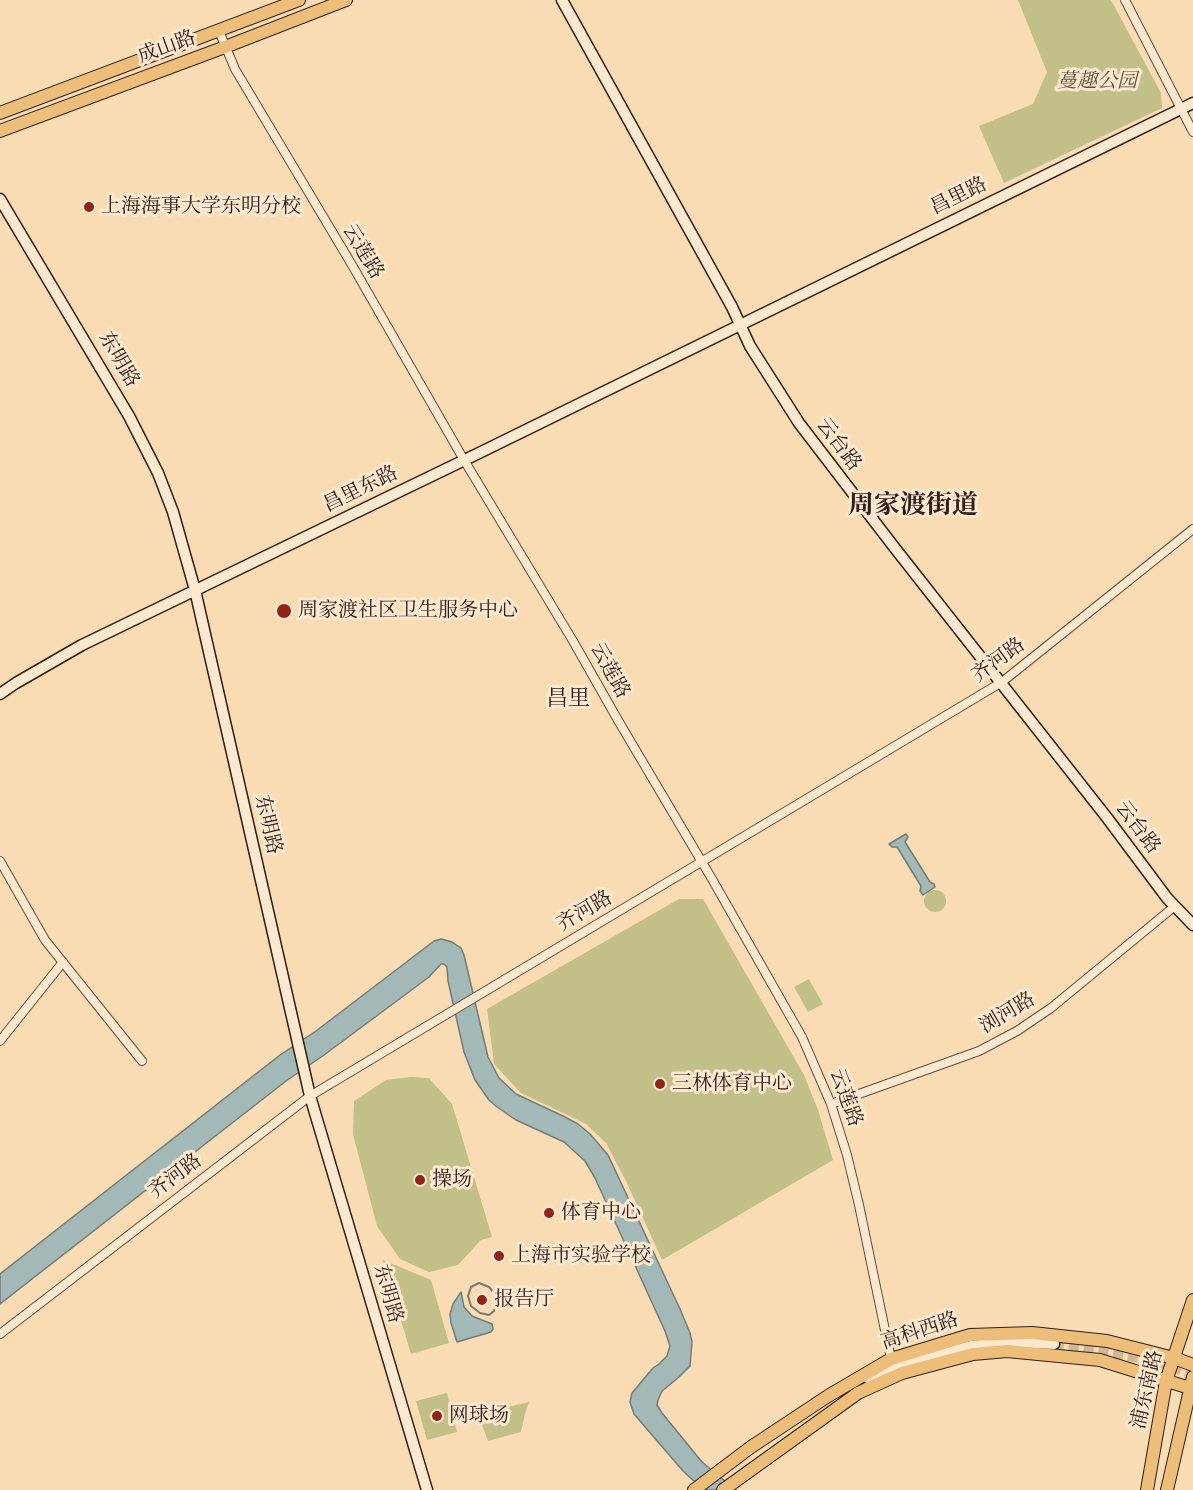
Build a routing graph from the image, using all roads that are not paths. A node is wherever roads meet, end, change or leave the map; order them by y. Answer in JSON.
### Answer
{"nodes":[{"id":1,"x":299,"y":0,"type":"edge"},
{"id":2,"x":346,"y":0,"type":"edge"},
{"id":3,"x":562,"y":0,"type":"edge"},
{"id":4,"x":1125,"y":0,"type":"edge"},
{"id":5,"x":219,"y":31,"type":"junction"},
{"id":6,"x":225,"y":47,"type":"junction"},
{"id":7,"x":1193,"y":103,"type":"edge"},
{"id":8,"x":1181,"y":109,"type":"junction"},
{"id":9,"x":0,"y":113,"type":"edge"},
{"id":10,"x":0,"y":130,"type":"edge"},
{"id":11,"x":1193,"y":132,"type":"edge"},
{"id":12,"x":0,"y":199,"type":"edge"},
{"id":13,"x":741,"y":325,"type":"junction"},
{"id":14,"x":464,"y":460,"type":"junction"},
{"id":15,"x":1193,"y":529,"type":"edge"},
{"id":16,"x":195,"y":590,"type":"junction"},
{"id":17,"x":1002,"y":682,"type":"junction"},
{"id":18,"x":0,"y":694,"type":"edge"},
{"id":19,"x":0,"y":861,"type":"edge"},
{"id":20,"x":702,"y":861,"type":"junction"},
{"id":21,"x":1175,"y":906,"type":"junction"},
{"id":22,"x":1193,"y":925,"type":"edge"},
{"id":23,"x":63,"y":962,"type":"junction"},
{"id":24,"x":0,"y":1041,"type":"edge"},
{"id":25,"x":142,"y":1060,"type":"dead end"},
{"id":26,"x":310,"y":1096,"type":"junction"},
{"id":27,"x":831,"y":1104,"type":"junction"},
{"id":28,"x":1193,"y":1300,"type":"edge"},
{"id":29,"x":0,"y":1334,"type":"edge"},
{"id":30,"x":1054,"y":1344,"type":"tunnel mouth"},
{"id":31,"x":1174,"y":1358,"type":"junction"},
{"id":32,"x":891,"y":1359,"type":"junction"},
{"id":33,"x":1193,"y":1365,"type":"edge"},
{"id":34,"x":1166,"y":1381,"type":"junction"},
{"id":35,"x":1192,"y":1384,"type":"edge"},
{"id":36,"x":842,"y":1388,"type":"junction"},
{"id":37,"x":427,"y":1490,"type":"edge"},
{"id":38,"x":694,"y":1490,"type":"edge"},
{"id":39,"x":723,"y":1490,"type":"edge"},
{"id":40,"x":1147,"y":1490,"type":"edge"},
{"id":41,"x":1167,"y":1490,"type":"edge"}],
"edges":[{"from":1,"to":5,"type":"main road","name":"成山路"},
{"from":2,"to":6,"type":"main road","name":"成山路"},
{"from":3,"to":13,"type":"street","name":"云台路"},
{"from":4,"to":8,"type":"street"},
{"from":5,"to":6,"type":"street","name":"云莲路"},
{"from":5,"to":9,"type":"main road","name":"成山路"},
{"from":6,"to":10,"type":"main road","name":"成山路"},
{"from":6,"to":14,"type":"street","name":"云莲路"},
{"from":7,"to":8,"type":"street","name":"昌里路"},
{"from":8,"to":11,"type":"street"},
{"from":8,"to":13,"type":"street","name":"昌里路"},
{"from":12,"to":16,"type":"street","name":"东明路"},
{"from":13,"to":14,"type":"street","name":"昌里东路"},
{"from":13,"to":17,"type":"street","name":"云台路"},
{"from":14,"to":16,"type":"street","name":"昌里东路"},
{"from":14,"to":20,"type":"street","name":"云莲路"},
{"from":15,"to":17,"type":"street","name":"齐河路"},
{"from":16,"to":18,"type":"street","name":"昌里东路"},
{"from":16,"to":26,"type":"street","name":"东明路"},
{"from":17,"to":20,"type":"street","name":"齐河路"},
{"from":17,"to":21,"type":"street","name":"云台路"},
{"from":19,"to":23,"type":"street"},
{"from":20,"to":26,"type":"street","name":"齐河路"},
{"from":20,"to":27,"type":"street","name":"云莲路"},
{"from":21,"to":22,"type":"street","name":"云台路"},
{"from":21,"to":27,"type":"street","name":"浏河路"},
{"from":23,"to":24,"type":"street"},
{"from":23,"to":25,"type":"street"},
{"from":26,"to":29,"type":"street","name":"齐河路"},
{"from":26,"to":37,"type":"street","name":"东明路"},
{"from":27,"to":32,"type":"street","name":"云莲路"},
{"from":28,"to":31,"type":"main road","name":"浦东南路"},
{"from":30,"to":36,"type":"street"},
{"from":31,"to":32,"type":"main road","name":"高科西路"},
{"from":31,"to":33,"type":"main road","name":"高科西路"},
{"from":31,"to":34,"type":"main road","name":"浦东南路"},
{"from":32,"to":36,"type":"main road","name":"高科西路"},
{"from":34,"to":35,"type":"main road","name":"高科西路"},
{"from":34,"to":39,"type":"main road","name":"高科西路"},
{"from":34,"to":40,"type":"main road","name":"浦东南路"},
{"from":35,"to":41,"type":"main road","name":"浦东南路"},
{"from":36,"to":38,"type":"main road","name":"高科西路"}]}
